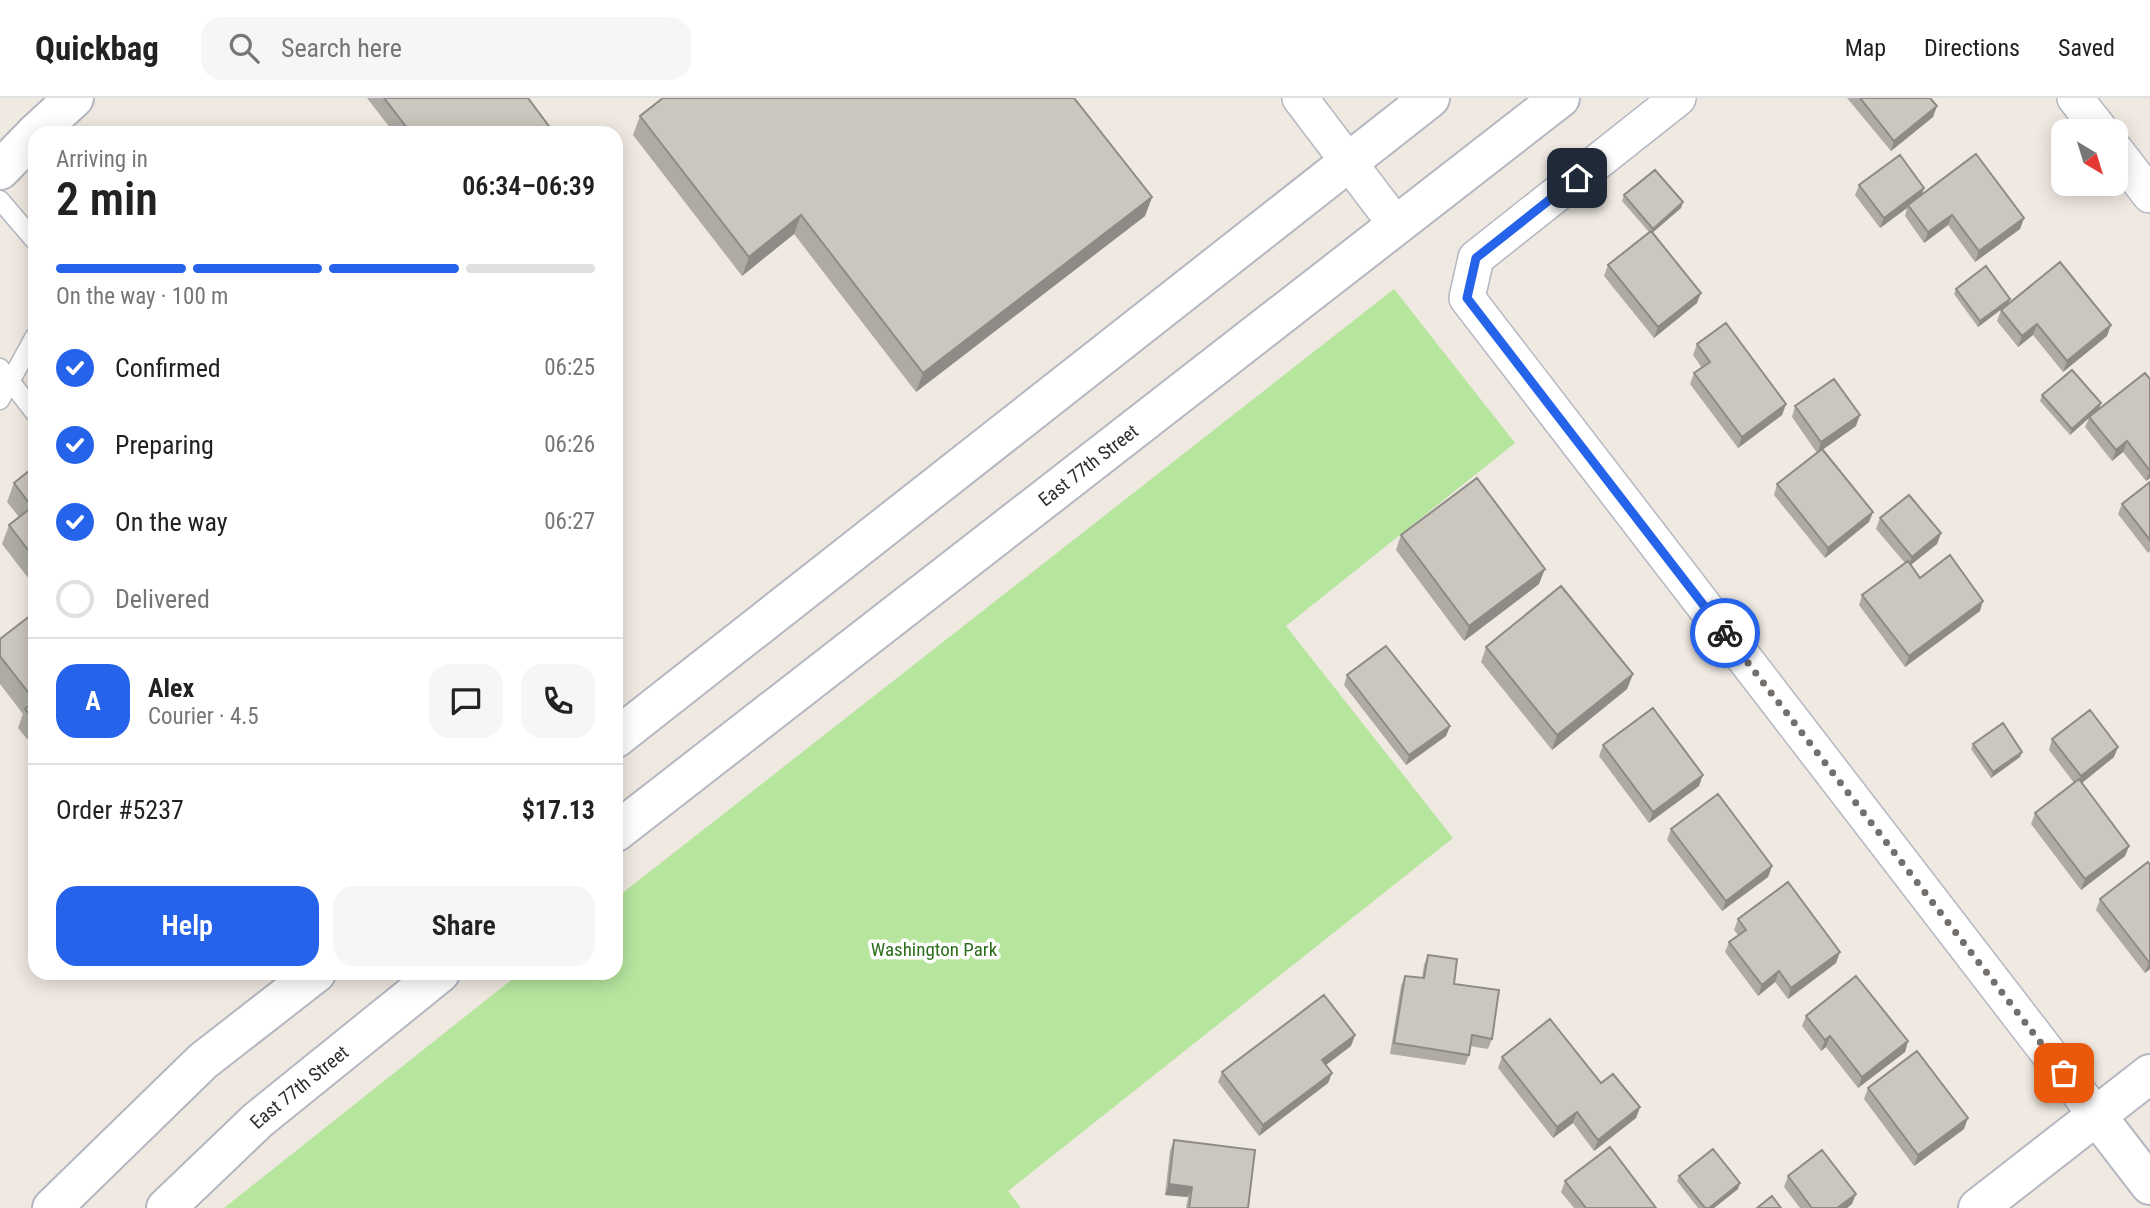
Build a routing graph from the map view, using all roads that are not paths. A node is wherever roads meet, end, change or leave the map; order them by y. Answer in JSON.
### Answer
{"nodes":[{"id":1,"x":74,"y":98,"type":"edge"},
{"id":2,"x":1300,"y":98,"type":"edge"},
{"id":3,"x":1430,"y":98,"type":"edge"},
{"id":4,"x":1560,"y":98,"type":"edge"},
{"id":5,"x":1678,"y":98,"type":"edge"},
{"id":6,"x":2075,"y":98,"type":"edge"},
{"id":7,"x":2092,"y":119,"type":"edge"},
{"id":8,"x":44,"y":126,"type":"edge"},
{"id":9,"x":28,"y":142,"type":"edge"},
{"id":10,"x":1349,"y":162,"type":"junction"},
{"id":11,"x":2128,"y":167,"type":"edge"},
{"id":12,"x":0,"y":170,"type":"edge"},
{"id":13,"x":2150,"y":195,"type":"edge"},
{"id":14,"x":0,"y":200,"type":"edge"},
{"id":15,"x":1396,"y":226,"type":"junction"},
{"id":16,"x":28,"y":233,"type":"edge"},
{"id":17,"x":28,"y":344,"type":"edge"},
{"id":18,"x":5,"y":374,"type":"edge"},
{"id":19,"x":0,"y":400,"type":"edge"},
{"id":20,"x":28,"y":404,"type":"edge"},
{"id":21,"x":623,"y":732,"type":"edge"},
{"id":22,"x":623,"y":827,"type":"edge"},
{"id":23,"x":307,"y":980,"type":"edge"},
{"id":24,"x":431,"y":980,"type":"edge"},
{"id":25,"x":2150,"y":1074,"type":"edge"},
{"id":26,"x":2096,"y":1115,"type":"junction"},
{"id":27,"x":2150,"y":1185,"type":"edge"},
{"id":28,"x":52,"y":1208,"type":"edge"},
{"id":29,"x":166,"y":1208,"type":"edge"},
{"id":30,"x":1978,"y":1208,"type":"edge"}],
"edges":[{"from":1,"to":8,"type":"street"},
{"from":2,"to":10,"type":"street"},
{"from":3,"to":10,"type":"street"},
{"from":4,"to":15,"type":"street","name":"East 77th Street"},
{"from":5,"to":26,"type":"street"},
{"from":6,"to":7,"type":"street"},
{"from":9,"to":12,"type":"street"},
{"from":10,"to":15,"type":"street"},
{"from":10,"to":21,"type":"street"},
{"from":11,"to":13,"type":"street"},
{"from":14,"to":16,"type":"lane"},
{"from":15,"to":22,"type":"street","name":"East 77th Street"},
{"from":17,"to":18,"type":"lane"},
{"from":18,"to":19,"type":"lane"},
{"from":18,"to":20,"type":"lane"},
{"from":23,"to":28,"type":"street"},
{"from":24,"to":29,"type":"street","name":"East 77th Street"},
{"from":25,"to":26,"type":"street"},
{"from":26,"to":27,"type":"street"},
{"from":26,"to":30,"type":"street"}]}
